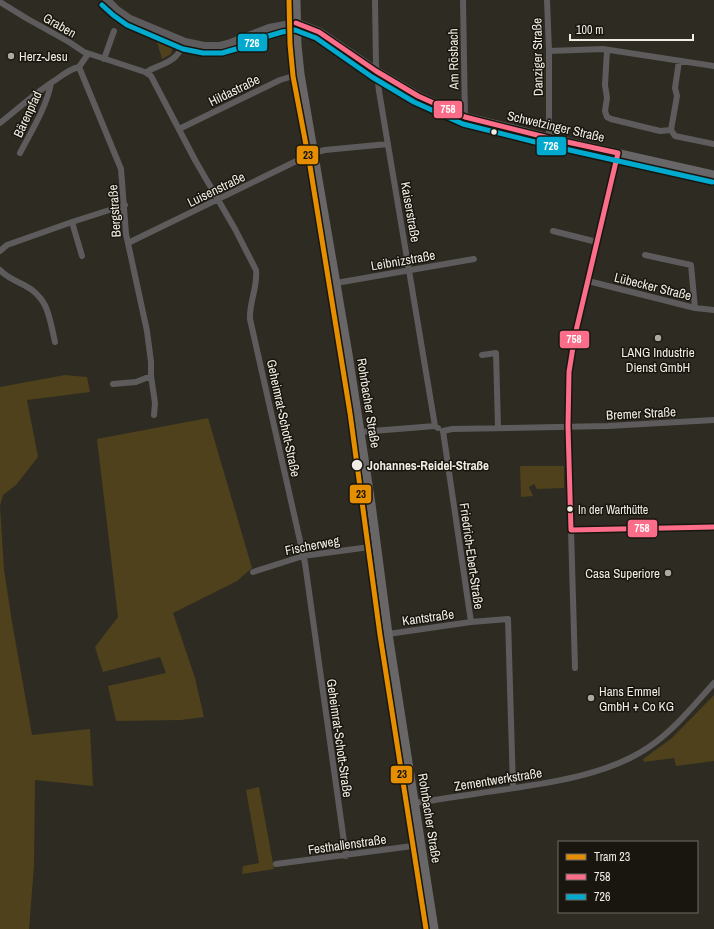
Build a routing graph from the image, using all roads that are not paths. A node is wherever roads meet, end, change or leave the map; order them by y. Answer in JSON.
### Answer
{"nodes":[{"id":1,"x":107,"y":0,"type":"edge"},
{"id":2,"x":296,"y":0,"type":"edge"},
{"id":3,"x":375,"y":0,"type":"edge"},
{"id":4,"x":463,"y":0,"type":"edge"},
{"id":5,"x":547,"y":0,"type":"edge"},
{"id":6,"x":0,"y":2,"type":"edge"},
{"id":7,"x":296,"y":23,"type":"junction"},
{"id":8,"x":114,"y":31,"type":"dead end"},
{"id":9,"x":185,"y":42,"type":"junction"},
{"id":10,"x":607,"y":50,"type":"junction"},
{"id":11,"x":549,"y":51,"type":"junction"},
{"id":12,"x":88,"y":54,"type":"junction"},
{"id":13,"x":104,"y":59,"type":"junction"},
{"id":14,"x":679,"y":61,"type":"junction"},
{"id":15,"x":714,"y":66,"type":"edge"},
{"id":16,"x":79,"y":67,"type":"junction"},
{"id":17,"x":376,"y":71,"type":"junction"},
{"id":18,"x":147,"y":72,"type":"junction"},
{"id":19,"x":300,"y":74,"type":"junction"},
{"id":20,"x":51,"y":83,"type":"junction"},
{"id":21,"x":465,"y":117,"type":"junction"},
{"id":22,"x":0,"y":123,"type":"edge"},
{"id":23,"x":179,"y":129,"type":"junction"},
{"id":24,"x":671,"y":130,"type":"junction"},
{"id":25,"x":548,"y":138,"type":"junction"},
{"id":26,"x":388,"y":144,"type":"junction"},
{"id":27,"x":714,"y":144,"type":"edge"},
{"id":28,"x":313,"y":153,"type":"junction"},
{"id":29,"x":618,"y":153,"type":"junction"},
{"id":30,"x":20,"y":154,"type":"dead end"},
{"id":31,"x":714,"y":175,"type":"edge"},
{"id":32,"x":218,"y":200,"type":"junction"},
{"id":33,"x":125,"y":205,"type":"junction"},
{"id":34,"x":72,"y":222,"type":"junction"},
{"id":35,"x":553,"y":231,"type":"dead end"},
{"id":36,"x":597,"y":242,"type":"junction"},
{"id":37,"x":128,"y":243,"type":"junction"},
{"id":38,"x":0,"y":252,"type":"edge"},
{"id":39,"x":645,"y":255,"type":"dead end"},
{"id":40,"x":82,"y":256,"type":"dead end"},
{"id":41,"x":474,"y":259,"type":"dead end"},
{"id":42,"x":0,"y":270,"type":"edge"},
{"id":43,"x":410,"y":270,"type":"junction"},
{"id":44,"x":588,"y":281,"type":"junction"},
{"id":45,"x":336,"y":283,"type":"junction"},
{"id":46,"x":695,"y":308,"type":"junction"},
{"id":47,"x":714,"y":310,"type":"edge"},
{"id":48,"x":55,"y":342,"type":"dead end"},
{"id":49,"x":482,"y":355,"type":"dead end"},
{"id":50,"x":151,"y":376,"type":"junction"},
{"id":51,"x":113,"y":384,"type":"dead end"},
{"id":52,"x":154,"y":414,"type":"dead end"},
{"id":53,"x":714,"y":420,"type":"edge"},
{"id":54,"x":435,"y":426,"type":"junction"},
{"id":55,"x":568,"y":426,"type":"junction"},
{"id":56,"x":498,"y":427,"type":"junction"},
{"id":57,"x":443,"y":431,"type":"junction"},
{"id":58,"x":360,"y":432,"type":"junction"},
{"id":59,"x":714,"y":527,"type":"edge"},
{"id":60,"x":571,"y":530,"type":"junction"},
{"id":61,"x":377,"y":546,"type":"junction"},
{"id":62,"x":303,"y":556,"type":"junction"},
{"id":63,"x":253,"y":572,"type":"dead end"},
{"id":64,"x":471,"y":622,"type":"junction"},
{"id":65,"x":388,"y":634,"type":"junction"},
{"id":66,"x":575,"y":668,"type":"dead end"},
{"id":67,"x":714,"y":683,"type":"edge"},
{"id":68,"x":513,"y":788,"type":"junction"},
{"id":69,"x":414,"y":803,"type":"junction"},
{"id":70,"x":420,"y":845,"type":"junction"},
{"id":71,"x":346,"y":856,"type":"junction"},
{"id":72,"x":276,"y":864,"type":"dead end"},
{"id":73,"x":434,"y":929,"type":"edge"}],
"edges":[{"from":1,"to":9,"type":"street"},
{"from":2,"to":7,"type":"main road","name":"Rohrbacher Straße"},
{"from":3,"to":17,"type":"street","name":"Kaiserstraße"},
{"from":4,"to":21,"type":"street","name":"Am Rösbach"},
{"from":5,"to":11,"type":"street","name":"Danziger Straße"},
{"from":6,"to":12,"type":"street","name":"Graben"},
{"from":7,"to":9,"type":"street"},
{"from":7,"to":17,"type":"main road","name":"Schwetzinger Straße"},
{"from":7,"to":19,"type":"main road","name":"Rohrbacher Straße"},
{"from":8,"to":13,"type":"street"},
{"from":9,"to":18,"type":"street"},
{"from":10,"to":11,"type":"street"},
{"from":10,"to":14,"type":"street"},
{"from":10,"to":24,"type":"street"},
{"from":11,"to":25,"type":"street","name":"Danziger Straße"},
{"from":12,"to":13,"type":"street"},
{"from":12,"to":16,"type":"street"},
{"from":13,"to":18,"type":"street"},
{"from":14,"to":15,"type":"street"},
{"from":14,"to":24,"type":"street"},
{"from":16,"to":20,"type":"street","name":"Bärenpfad"},
{"from":16,"to":33,"type":"street","name":"Bergstraße"},
{"from":17,"to":21,"type":"main road","name":"Schwetzinger Straße"},
{"from":17,"to":26,"type":"street","name":"Kaiserstraße"},
{"from":18,"to":23,"type":"street","name":"Geheimrat-Schott-Straße"},
{"from":19,"to":23,"type":"street","name":"Hildastraße"},
{"from":19,"to":28,"type":"main road","name":"Rohrbacher Straße"},
{"from":20,"to":22,"type":"street","name":"Bärenpfad"},
{"from":20,"to":30,"type":"street","name":"Bärenpfad"},
{"from":21,"to":25,"type":"main road","name":"Schwetzinger Straße"},
{"from":23,"to":32,"type":"street","name":"Geheimrat-Schott-Straße"},
{"from":24,"to":27,"type":"street"},
{"from":25,"to":29,"type":"main road","name":"Schwetzinger Straße"},
{"from":26,"to":28,"type":"street","name":"Luisenstraße"},
{"from":26,"to":43,"type":"street","name":"Kaiserstraße"},
{"from":28,"to":32,"type":"street","name":"Luisenstraße"},
{"from":28,"to":45,"type":"main road","name":"Rohrbacher Straße"},
{"from":29,"to":31,"type":"main road","name":"Schwetzinger Straße"},
{"from":29,"to":36,"type":"street"},
{"from":32,"to":37,"type":"street","name":"Luisenstraße"},
{"from":32,"to":62,"type":"street","name":"Geheimrat-Schott-Straße"},
{"from":33,"to":34,"type":"street"},
{"from":33,"to":37,"type":"street","name":"Bergstraße"},
{"from":34,"to":38,"type":"street"},
{"from":34,"to":40,"type":"street"},
{"from":35,"to":36,"type":"street"},
{"from":36,"to":44,"type":"street"},
{"from":37,"to":50,"type":"street","name":"Bergstraße"},
{"from":39,"to":46,"type":"street"},
{"from":41,"to":43,"type":"street","name":"Leibnizstraße"},
{"from":42,"to":48,"type":"street"},
{"from":43,"to":45,"type":"street","name":"Leibnizstraße"},
{"from":43,"to":54,"type":"street","name":"Kaiserstraße"},
{"from":44,"to":46,"type":"street","name":"Lübecker Straße"},
{"from":44,"to":55,"type":"street"},
{"from":45,"to":58,"type":"main road","name":"Rohrbacher Straße"},
{"from":46,"to":47,"type":"street","name":"Lübecker Straße"},
{"from":49,"to":56,"type":"street"},
{"from":50,"to":51,"type":"street"},
{"from":50,"to":52,"type":"street","name":"Bergstraße"},
{"from":53,"to":55,"type":"street","name":"Bremer Straße"},
{"from":54,"to":57,"type":"street"},
{"from":54,"to":58,"type":"street"},
{"from":55,"to":56,"type":"street"},
{"from":55,"to":60,"type":"street"},
{"from":56,"to":57,"type":"street"},
{"from":57,"to":64,"type":"street","name":"Friedrich-Ebert-Straße"},
{"from":58,"to":61,"type":"main road","name":"Rohrbacher Straße"},
{"from":59,"to":60,"type":"street"},
{"from":60,"to":66,"type":"street"},
{"from":61,"to":62,"type":"street","name":"Fischerweg"},
{"from":61,"to":65,"type":"main road","name":"Rohrbacher Straße"},
{"from":62,"to":63,"type":"street","name":"Fischerweg"},
{"from":62,"to":71,"type":"street","name":"Geheimrat-Schott-Straße"},
{"from":64,"to":65,"type":"street","name":"Kantstraße"},
{"from":64,"to":68,"type":"street","name":"Friedrich-Ebert-Straße"},
{"from":65,"to":69,"type":"main road","name":"Rohrbacher Straße"},
{"from":67,"to":68,"type":"street","name":"Zementwerkstraße"},
{"from":68,"to":69,"type":"street","name":"Zementwerkstraße"},
{"from":69,"to":70,"type":"main road","name":"Rohrbacher Straße"},
{"from":70,"to":71,"type":"street","name":"Festhallenstraße"},
{"from":70,"to":73,"type":"main road","name":"Rohrbacher Straße"},
{"from":71,"to":72,"type":"street","name":"Festhallenstraße"}]}
